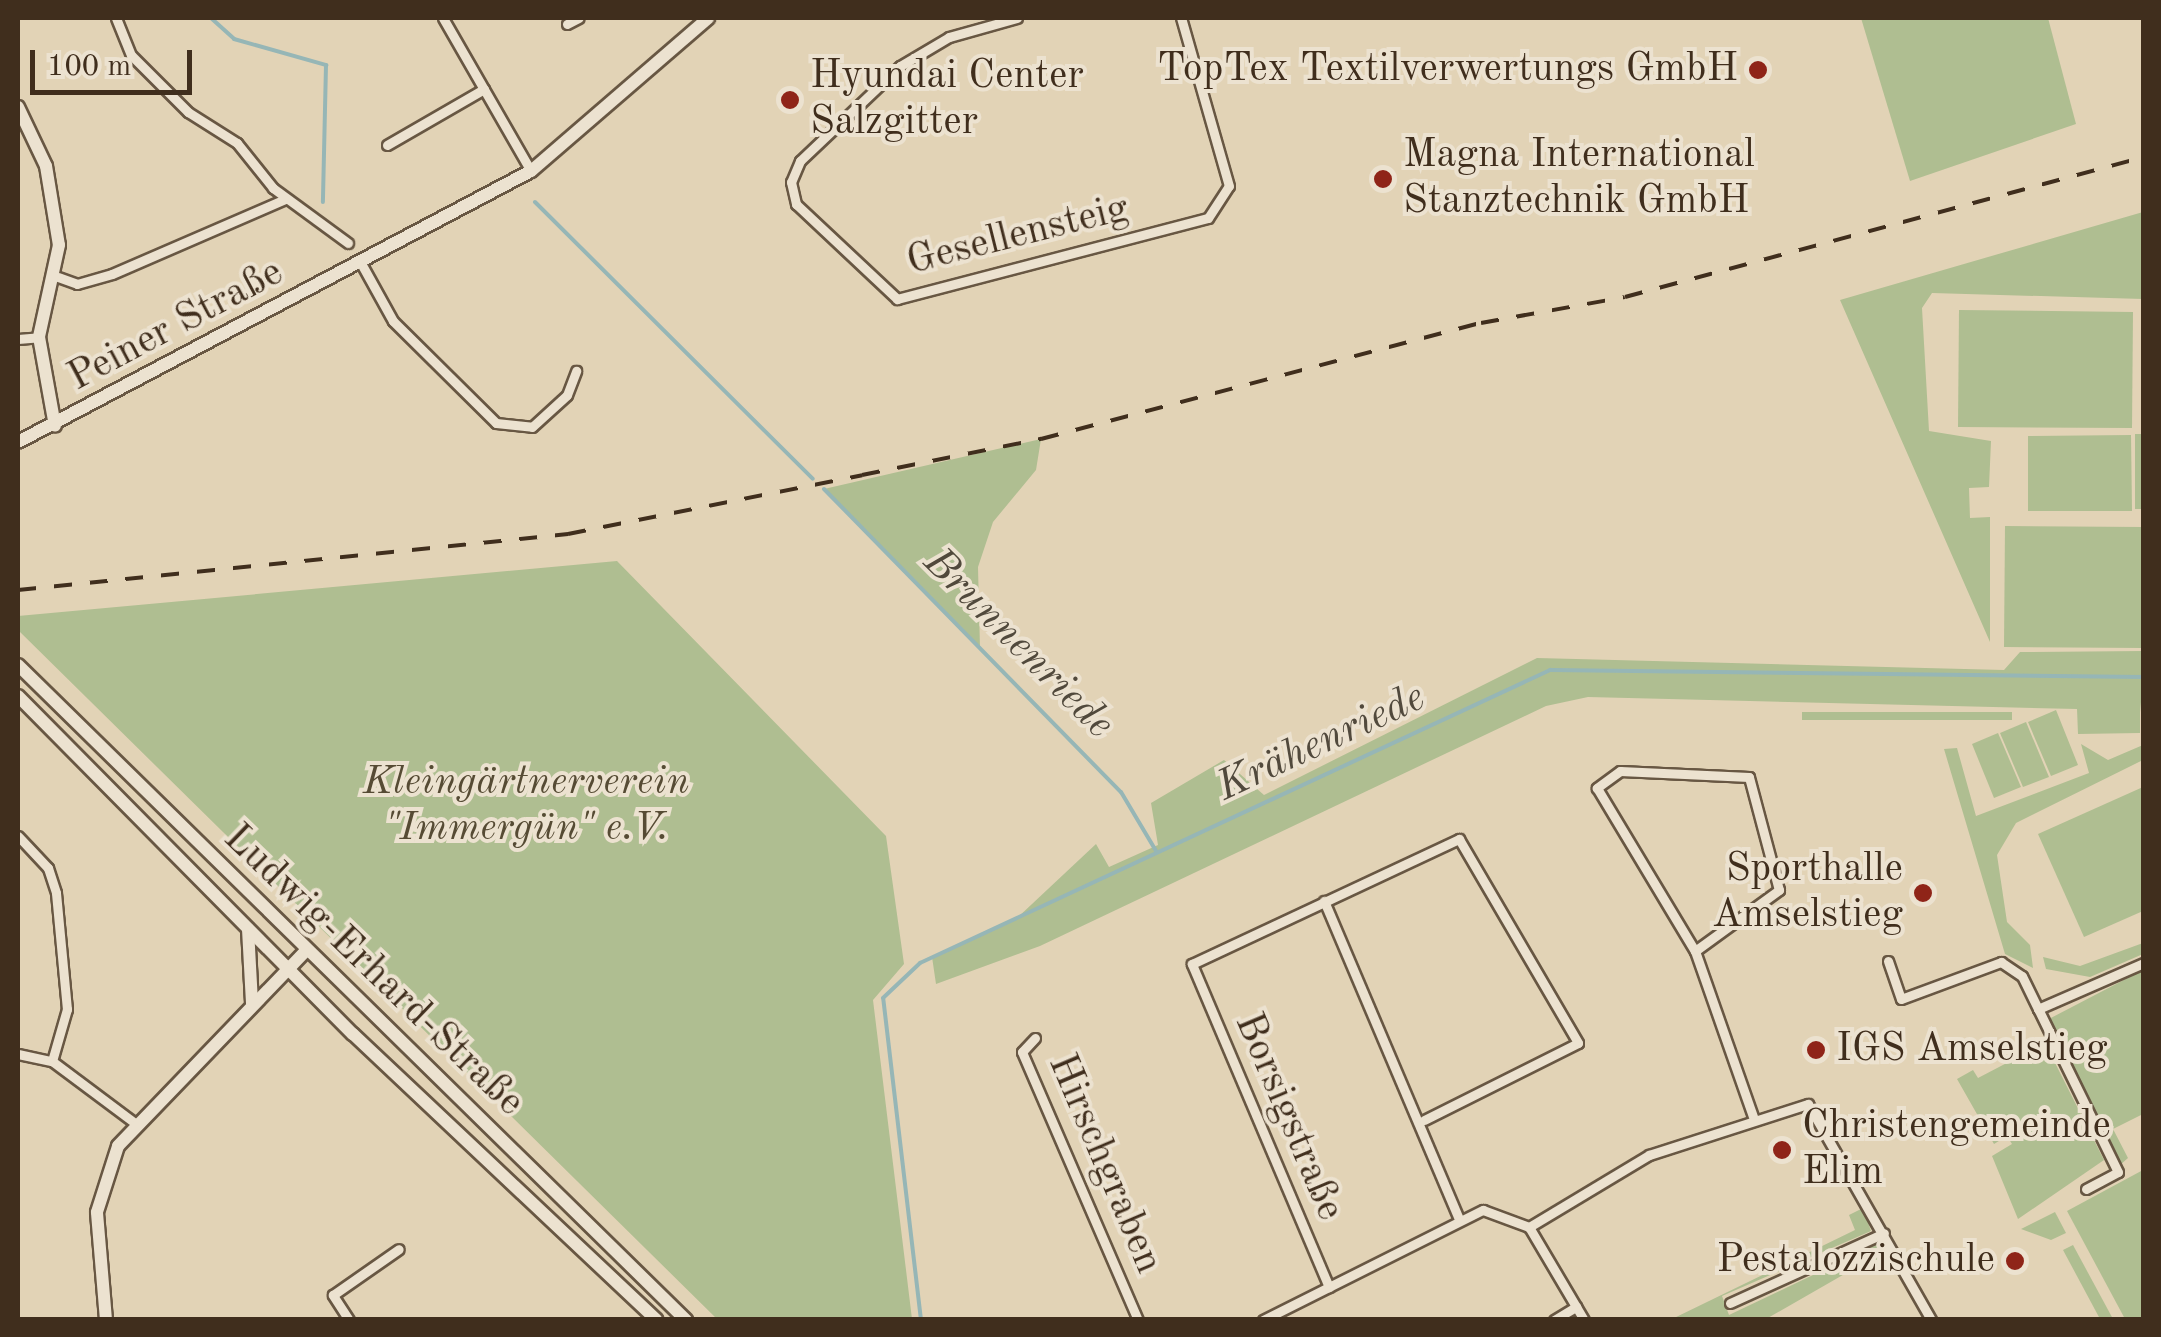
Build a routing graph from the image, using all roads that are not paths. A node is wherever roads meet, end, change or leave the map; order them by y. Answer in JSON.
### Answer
{"nodes":[{"id":1,"x":116,"y":18,"type":"edge"},
{"id":2,"x":444,"y":18,"type":"edge"},
{"id":3,"x":579,"y":18,"type":"edge"},
{"id":4,"x":708,"y":18,"type":"edge"},
{"id":5,"x":1017,"y":18,"type":"edge"},
{"id":6,"x":1181,"y":18,"type":"edge"},
{"id":7,"x":567,"y":24,"type":"dead end"},
{"id":8,"x":484,"y":89,"type":"junction"},
{"id":9,"x":18,"y":107,"type":"edge"},
{"id":10,"x":387,"y":145,"type":"dead end"},
{"id":11,"x":531,"y":171,"type":"junction"},
{"id":12,"x":286,"y":199,"type":"junction"},
{"id":13,"x":348,"y":243,"type":"dead end"},
{"id":14,"x":362,"y":266,"type":"junction"},
{"id":15,"x":58,"y":277,"type":"junction"},
{"id":16,"x":18,"y":338,"type":"edge"},
{"id":17,"x":39,"y":338,"type":"junction"},
{"id":18,"x":576,"y":371,"type":"dead end"},
{"id":19,"x":55,"y":426,"type":"junction"},
{"id":20,"x":18,"y":442,"type":"edge"},
{"id":21,"x":18,"y":665,"type":"edge"},
{"id":22,"x":18,"y":696,"type":"edge"},
{"id":23,"x":18,"y":836,"type":"edge"},
{"id":24,"x":1324,"y":901,"type":"junction"},
{"id":25,"x":248,"y":928,"type":"junction"},
{"id":26,"x":306,"y":952,"type":"junction"},
{"id":27,"x":1694,"y":952,"type":"junction"},
{"id":28,"x":1888,"y":961,"type":"dead end"},
{"id":29,"x":2144,"y":963,"type":"edge"},
{"id":30,"x":290,"y":969,"type":"junction"},
{"id":31,"x":252,"y":1004,"type":"junction"},
{"id":32,"x":2038,"y":1010,"type":"junction"},
{"id":33,"x":1035,"y":1038,"type":"dead end"},
{"id":34,"x":18,"y":1054,"type":"edge"},
{"id":35,"x":52,"y":1060,"type":"junction"},
{"id":36,"x":1753,"y":1117,"type":"junction"},
{"id":37,"x":1424,"y":1120,"type":"junction"},
{"id":38,"x":134,"y":1124,"type":"junction"},
{"id":39,"x":2086,"y":1189,"type":"dead end"},
{"id":40,"x":1458,"y":1218,"type":"junction"},
{"id":41,"x":1529,"y":1228,"type":"junction"},
{"id":42,"x":1884,"y":1233,"type":"junction"},
{"id":43,"x":398,"y":1249,"type":"dead end"},
{"id":44,"x":1329,"y":1287,"type":"junction"},
{"id":45,"x":1730,"y":1303,"type":"dead end"},
{"id":46,"x":1576,"y":1306,"type":"junction"},
{"id":47,"x":106,"y":1320,"type":"edge"},
{"id":48,"x":349,"y":1320,"type":"edge"},
{"id":49,"x":656,"y":1320,"type":"edge"},
{"id":50,"x":686,"y":1320,"type":"edge"},
{"id":51,"x":1138,"y":1320,"type":"edge"},
{"id":52,"x":1263,"y":1320,"type":"edge"},
{"id":53,"x":1554,"y":1320,"type":"edge"},
{"id":54,"x":1584,"y":1320,"type":"edge"},
{"id":55,"x":1930,"y":1320,"type":"edge"}],
"edges":[{"from":1,"to":12,"type":"street"},
{"from":2,"to":8,"type":"street"},
{"from":3,"to":7,"type":"street"},
{"from":4,"to":11,"type":"main road","name":"Peiner Straße"},
{"from":5,"to":6,"type":"street","name":"Gesellensteig"},
{"from":8,"to":10,"type":"street"},
{"from":8,"to":11,"type":"street"},
{"from":9,"to":15,"type":"main road"},
{"from":11,"to":14,"type":"main road","name":"Peiner Straße"},
{"from":12,"to":13,"type":"street"},
{"from":12,"to":15,"type":"street"},
{"from":14,"to":18,"type":"street"},
{"from":14,"to":19,"type":"main road","name":"Peiner Straße"},
{"from":15,"to":17,"type":"main road"},
{"from":16,"to":17,"type":"street"},
{"from":17,"to":19,"type":"main road"},
{"from":19,"to":20,"type":"main road","name":"Peiner Straße"},
{"from":21,"to":26,"type":"main road","name":"Ludwig-Erhard-Straße"},
{"from":22,"to":25,"type":"main road","name":"Ludwig-Erhard-Straße"},
{"from":23,"to":35,"type":"street"},
{"from":24,"to":37,"type":"street"},
{"from":24,"to":37,"type":"street"},
{"from":24,"to":44,"type":"street","name":"Borsigstraße"},
{"from":25,"to":30,"type":"main road","name":"Ludwig-Erhard-Straße"},
{"from":25,"to":31,"type":"main road"},
{"from":26,"to":30,"type":"main road"},
{"from":26,"to":50,"type":"main road","name":"Ludwig-Erhard-Straße"},
{"from":27,"to":27,"type":"street"},
{"from":27,"to":36,"type":"street"},
{"from":28,"to":32,"type":"street"},
{"from":29,"to":32,"type":"street"},
{"from":30,"to":31,"type":"main road"},
{"from":30,"to":49,"type":"main road","name":"Ludwig-Erhard-Straße"},
{"from":31,"to":38,"type":"main road"},
{"from":32,"to":39,"type":"street"},
{"from":33,"to":51,"type":"street","name":"Hirschgraben"},
{"from":34,"to":35,"type":"street"},
{"from":35,"to":38,"type":"street"},
{"from":36,"to":41,"type":"street"},
{"from":36,"to":42,"type":"street"},
{"from":37,"to":40,"type":"street"},
{"from":38,"to":47,"type":"main road"},
{"from":40,"to":41,"type":"street"},
{"from":40,"to":44,"type":"street"},
{"from":41,"to":46,"type":"street"},
{"from":42,"to":45,"type":"street"},
{"from":42,"to":55,"type":"street"},
{"from":43,"to":48,"type":"street"},
{"from":44,"to":52,"type":"street"},
{"from":46,"to":53,"type":"street"},
{"from":46,"to":54,"type":"street"}]}
